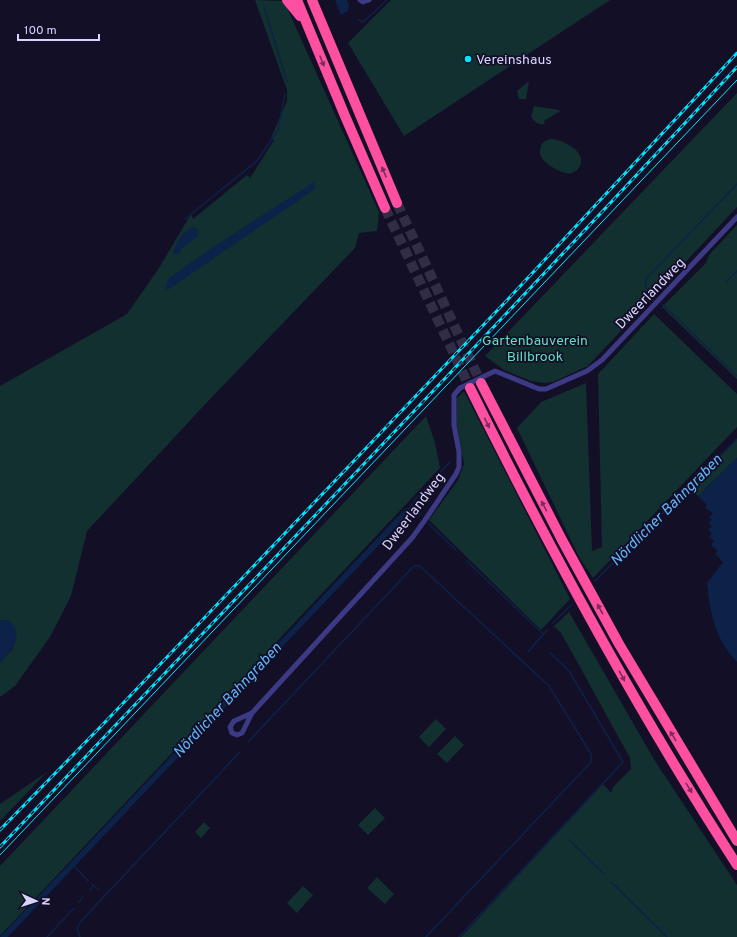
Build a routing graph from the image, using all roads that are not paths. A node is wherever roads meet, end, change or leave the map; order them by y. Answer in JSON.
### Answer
{"nodes":[{"id":1,"x":287,"y":0,"type":"edge"},
{"id":2,"x":297,"y":0,"type":"edge"},
{"id":3,"x":312,"y":0,"type":"edge"},
{"id":4,"x":360,"y":0,"type":"edge"},
{"id":5,"x":369,"y":0,"type":"edge"},
{"id":6,"x":307,"y":25,"type":"junction"},
{"id":7,"x":397,"y":203,"type":"tunnel mouth"},
{"id":8,"x":385,"y":208,"type":"tunnel mouth"},
{"id":9,"x":737,"y":217,"type":"edge"},
{"id":10,"x":481,"y":383,"type":"tunnel mouth"},
{"id":11,"x":470,"y":388,"type":"tunnel mouth"},
{"id":12,"x":252,"y":713,"type":"junction"},
{"id":13,"x":737,"y":841,"type":"edge"},
{"id":14,"x":737,"y":865,"type":"edge"}],
"edges":[{"from":1,"to":6,"type":"highway"},
{"from":2,"to":6,"type":"highway"},
{"from":7,"to":3,"type":"highway","one_way":true},
{"from":4,"to":5,"type":"street"},
{"from":6,"to":8,"type":"highway","one_way":true},
{"from":9,"to":12,"type":"street","name":"Dweerlandweg"},
{"from":13,"to":10,"type":"highway","one_way":true},
{"from":11,"to":14,"type":"highway","one_way":true},
{"from":12,"to":12,"type":"street","name":"Dweerlandweg"}]}
